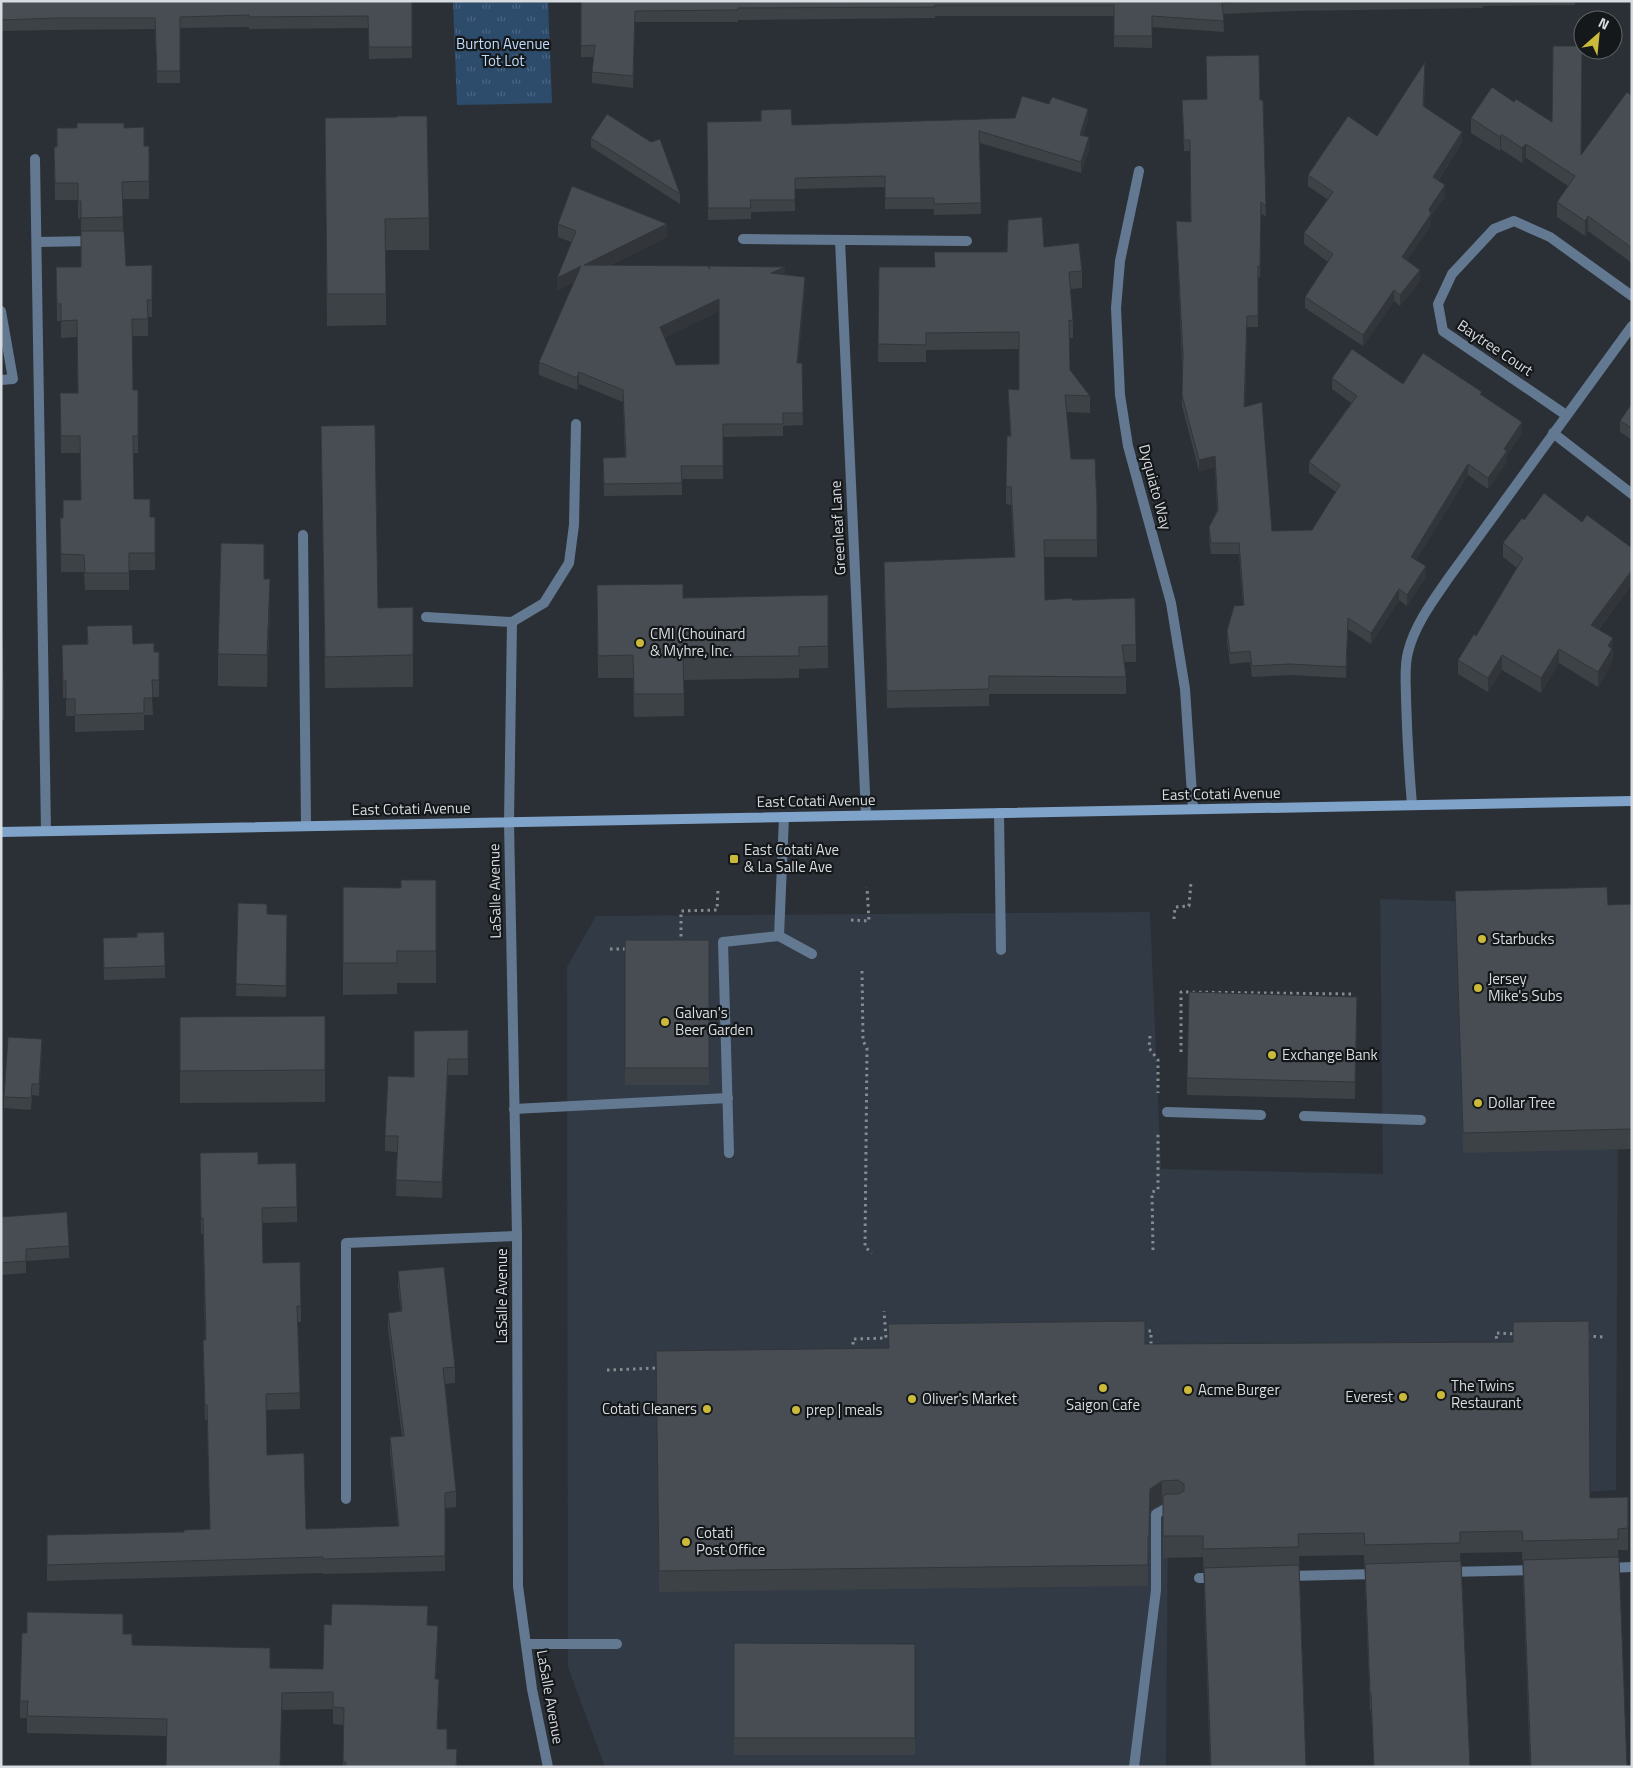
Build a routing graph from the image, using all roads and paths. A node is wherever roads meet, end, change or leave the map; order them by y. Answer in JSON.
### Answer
{"nodes":[{"id":1,"x":35,"y":159,"type":"dead end"},
{"id":2,"x":1138,"y":171,"type":"dead end"},
{"id":3,"x":743,"y":239,"type":"dead end"},
{"id":4,"x":840,"y":240,"type":"junction"},
{"id":5,"x":106,"y":241,"type":"edge"},
{"id":6,"x":967,"y":241,"type":"dead end"},
{"id":7,"x":37,"y":242,"type":"junction"},
{"id":8,"x":1632,"y":296,"type":"edge"},
{"id":9,"x":1,"y":311,"type":"edge"},
{"id":10,"x":1632,"y":326,"type":"edge"},
{"id":11,"x":1,"y":380,"type":"edge"},
{"id":12,"x":1566,"y":415,"type":"junction"},
{"id":13,"x":576,"y":424,"type":"dead end"},
{"id":14,"x":1553,"y":433,"type":"junction"},
{"id":15,"x":1632,"y":494,"type":"edge"},
{"id":16,"x":303,"y":535,"type":"dead end"},
{"id":17,"x":426,"y":617,"type":"dead end"},
{"id":18,"x":512,"y":622,"type":"junction"},
{"id":19,"x":1632,"y":801,"type":"edge"},
{"id":20,"x":1412,"y":805,"type":"junction"},
{"id":21,"x":1193,"y":809,"type":"junction"},
{"id":22,"x":999,"y":813,"type":"junction"},
{"id":23,"x":866,"y":815,"type":"junction"},
{"id":24,"x":784,"y":817,"type":"junction"},
{"id":25,"x":509,"y":822,"type":"junction"},
{"id":26,"x":306,"y":826,"type":"junction"},
{"id":27,"x":46,"y":831,"type":"junction"},
{"id":28,"x":1,"y":832,"type":"edge"},
{"id":29,"x":1191,"y":882,"type":"dead end"},
{"id":30,"x":867,"y":887,"type":"dead end"},
{"id":31,"x":718,"y":889,"type":"dead end"},
{"id":32,"x":851,"y":920,"type":"dead end"},
{"id":33,"x":1174,"y":920,"type":"dead end"},
{"id":34,"x":779,"y":936,"type":"junction"},
{"id":35,"x":610,"y":949,"type":"dead end"},
{"id":36,"x":637,"y":949,"type":"edge"},
{"id":37,"x":681,"y":950,"type":"edge"},
{"id":38,"x":1001,"y":950,"type":"dead end"},
{"id":39,"x":812,"y":954,"type":"dead end"},
{"id":40,"x":862,"y":971,"type":"dead end"},
{"id":41,"x":1352,"y":994,"type":"dead end"},
{"id":42,"x":1150,"y":1036,"type":"dead end"},
{"id":43,"x":1181,"y":1052,"type":"dead end"},
{"id":44,"x":728,"y":1098,"type":"junction"},
{"id":45,"x":1158,"y":1100,"type":"dead end"},
{"id":46,"x":514,"y":1109,"type":"junction"},
{"id":47,"x":1167,"y":1112,"type":"dead end"},
{"id":48,"x":1261,"y":1115,"type":"dead end"},
{"id":49,"x":1304,"y":1116,"type":"dead end"},
{"id":50,"x":1421,"y":1120,"type":"dead end"},
{"id":51,"x":1158,"y":1130,"type":"dead end"},
{"id":52,"x":729,"y":1152,"type":"dead end"},
{"id":53,"x":517,"y":1236,"type":"junction"},
{"id":54,"x":1153,"y":1250,"type":"dead end"},
{"id":55,"x":872,"y":1253,"type":"dead end"},
{"id":56,"x":884,"y":1311,"type":"dead end"},
{"id":57,"x":1141,"y":1332,"type":"edge"},
{"id":58,"x":1516,"y":1334,"type":"edge"},
{"id":59,"x":1584,"y":1336,"type":"edge"},
{"id":60,"x":1604,"y":1337,"type":"dead end"},
{"id":61,"x":1497,"y":1348,"type":"edge"},
{"id":62,"x":853,"y":1354,"type":"edge"},
{"id":63,"x":1151,"y":1355,"type":"edge"},
{"id":64,"x":659,"y":1368,"type":"edge"},
{"id":65,"x":607,"y":1370,"type":"dead end"},
{"id":66,"x":346,"y":1499,"type":"dead end"},
{"id":67,"x":1178,"y":1509,"type":"edge"},
{"id":68,"x":1632,"y":1567,"type":"edge"},
{"id":69,"x":1602,"y":1568,"type":"edge"},
{"id":70,"x":1543,"y":1570,"type":"edge"},
{"id":71,"x":1435,"y":1572,"type":"edge"},
{"id":72,"x":1386,"y":1574,"type":"edge"},
{"id":73,"x":1278,"y":1576,"type":"edge"},
{"id":74,"x":1199,"y":1578,"type":"dead end"},
{"id":75,"x":1229,"y":1578,"type":"edge"},
{"id":76,"x":526,"y":1644,"type":"junction"},
{"id":77,"x":617,"y":1644,"type":"dead end"},
{"id":78,"x":548,"y":1767,"type":"edge"},
{"id":79,"x":1134,"y":1767,"type":"edge"}],
"edges":[{"from":1,"to":7,"type":"street"},
{"from":2,"to":21,"type":"street","name":"Dyquiato Way"},
{"from":3,"to":4,"type":"street"},
{"from":4,"to":6,"type":"street"},
{"from":4,"to":23,"type":"street","name":"Greenleaf Lane"},
{"from":5,"to":7,"type":"street"},
{"from":7,"to":27,"type":"street"},
{"from":8,"to":12,"type":"street","name":"Baytree Court"},
{"from":9,"to":11,"type":"street"},
{"from":10,"to":12,"type":"street"},
{"from":12,"to":14,"type":"street"},
{"from":13,"to":18,"type":"street"},
{"from":14,"to":15,"type":"street"},
{"from":14,"to":20,"type":"street"},
{"from":16,"to":26,"type":"street"},
{"from":17,"to":18,"type":"street"},
{"from":18,"to":25,"type":"street","name":"LaSalle Avenue"},
{"from":19,"to":20,"type":"main road","name":"East Cotati Avenue"},
{"from":20,"to":21,"type":"main road","name":"East Cotati Avenue"},
{"from":21,"to":22,"type":"main road","name":"East Cotati Avenue"},
{"from":22,"to":23,"type":"main road","name":"East Cotati Avenue"},
{"from":22,"to":38,"type":"street"},
{"from":23,"to":24,"type":"main road","name":"East Cotati Avenue"},
{"from":24,"to":25,"type":"main road","name":"East Cotati Avenue"},
{"from":24,"to":34,"type":"street"},
{"from":25,"to":26,"type":"main road","name":"East Cotati Avenue"},
{"from":25,"to":46,"type":"street","name":"LaSalle Avenue"},
{"from":26,"to":27,"type":"main road","name":"East Cotati Avenue"},
{"from":27,"to":28,"type":"main road","name":"East Cotati Avenue"},
{"from":29,"to":33,"type":"path"},
{"from":30,"to":32,"type":"path"},
{"from":31,"to":37,"type":"path"},
{"from":34,"to":39,"type":"street"},
{"from":34,"to":44,"type":"street"},
{"from":35,"to":36,"type":"path"},
{"from":40,"to":55,"type":"path"},
{"from":41,"to":43,"type":"path"},
{"from":42,"to":45,"type":"path"},
{"from":44,"to":46,"type":"street"},
{"from":44,"to":52,"type":"street"},
{"from":46,"to":53,"type":"street","name":"LaSalle Avenue"},
{"from":47,"to":48,"type":"street"},
{"from":49,"to":50,"type":"street"},
{"from":51,"to":54,"type":"path"},
{"from":53,"to":66,"type":"street"},
{"from":53,"to":76,"type":"street","name":"LaSalle Avenue"},
{"from":56,"to":62,"type":"path"},
{"from":57,"to":63,"type":"path"},
{"from":58,"to":61,"type":"path"},
{"from":59,"to":60,"type":"path"},
{"from":64,"to":65,"type":"path"},
{"from":67,"to":79,"type":"street"},
{"from":68,"to":69,"type":"street"},
{"from":70,"to":71,"type":"street"},
{"from":72,"to":73,"type":"street"},
{"from":74,"to":75,"type":"street"},
{"from":76,"to":77,"type":"street"},
{"from":76,"to":78,"type":"street","name":"LaSalle Avenue"}]}
